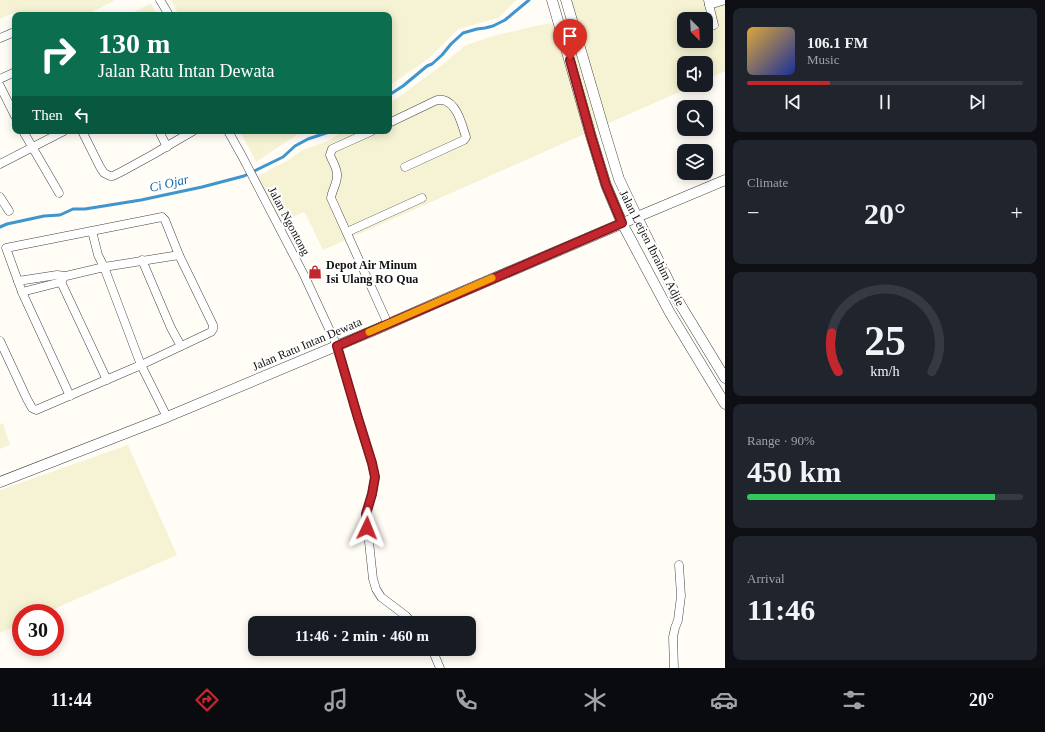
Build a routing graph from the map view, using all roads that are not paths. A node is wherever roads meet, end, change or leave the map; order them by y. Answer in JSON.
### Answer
{"nodes":[{"id":1,"x":160,"y":0,"type":"edge"},
{"id":2,"x":552,"y":0,"type":"edge"},
{"id":3,"x":566,"y":0,"type":"edge"},
{"id":4,"x":725,"y":0,"type":"edge"},
{"id":5,"x":709,"y":2,"type":"edge"},
{"id":6,"x":167,"y":12,"type":"edge"},
{"id":7,"x":714,"y":26,"type":"dead end"},
{"id":8,"x":12,"y":33,"type":"dead end"},
{"id":9,"x":0,"y":38,"type":"edge"},
{"id":10,"x":12,"y":73,"type":"edge"},
{"id":11,"x":0,"y":79,"type":"edge"},
{"id":12,"x":0,"y":86,"type":"edge"},
{"id":13,"x":12,"y":110,"type":"edge"},
{"id":14,"x":392,"y":122,"type":"edge"},
{"id":15,"x":25,"y":134,"type":"edge"},
{"id":16,"x":58,"y":134,"type":"edge"},
{"id":17,"x":84,"y":134,"type":"edge"},
{"id":18,"x":161,"y":134,"type":"edge"},
{"id":19,"x":186,"y":134,"type":"edge"},
{"id":20,"x":230,"y":134,"type":"edge"},
{"id":21,"x":365,"y":134,"type":"edge"},
{"id":22,"x":167,"y":146,"type":"junction"},
{"id":23,"x":32,"y":147,"type":"junction"},
{"id":24,"x":0,"y":164,"type":"edge"},
{"id":25,"x":406,"y":167,"type":"dead end"},
{"id":26,"x":725,"y":180,"type":"edge"},
{"id":27,"x":59,"y":193,"type":"dead end"},
{"id":28,"x":0,"y":197,"type":"edge"},
{"id":29,"x":422,"y":198,"type":"dead end"},
{"id":30,"x":9,"y":211,"type":"dead end"},
{"id":31,"x":637,"y":217,"type":"junction"},
{"id":32,"x":622,"y":223,"type":"junction"},
{"id":33,"x":92,"y":231,"type":"junction"},
{"id":34,"x":347,"y":232,"type":"junction"},
{"id":35,"x":3,"y":250,"type":"edge"},
{"id":36,"x":179,"y":255,"type":"junction"},
{"id":37,"x":142,"y":260,"type":"junction"},
{"id":38,"x":104,"y":267,"type":"junction"},
{"id":39,"x":64,"y":279,"type":"junction"},
{"id":40,"x":18,"y":281,"type":"junction"},
{"id":41,"x":22,"y":292,"type":"junction"},
{"id":42,"x":388,"y":324,"type":"junction"},
{"id":43,"x":0,"y":341,"type":"edge"},
{"id":44,"x":181,"y":346,"type":"junction"},
{"id":45,"x":337,"y":346,"type":"junction"},
{"id":46,"x":141,"y":365,"type":"junction"},
{"id":47,"x":725,"y":378,"type":"edge"},
{"id":48,"x":107,"y":380,"type":"junction"},
{"id":49,"x":70,"y":396,"type":"junction"},
{"id":50,"x":725,"y":404,"type":"edge"},
{"id":51,"x":167,"y":417,"type":"junction"},
{"id":52,"x":0,"y":482,"type":"edge"},
{"id":53,"x":679,"y":565,"type":"dead end"},
{"id":54,"x":406,"y":616,"type":"edge"},
{"id":55,"x":435,"y":656,"type":"edge"},
{"id":56,"x":440,"y":668,"type":"edge"},
{"id":57,"x":674,"y":668,"type":"edge"}],
"edges":[{"from":1,"to":6,"type":"street"},
{"from":2,"to":32,"type":"street","name":"Jalan Letjen Ibrahim Adjie"},
{"from":3,"to":31,"type":"street","name":"Jalan Letjen Ibrahim Adjie"},
{"from":4,"to":5,"type":"street"},
{"from":5,"to":7,"type":"street"},
{"from":8,"to":9,"type":"street"},
{"from":10,"to":11,"type":"street"},
{"from":12,"to":13,"type":"street"},
{"from":14,"to":25,"type":"street"},
{"from":15,"to":23,"type":"street"},
{"from":16,"to":23,"type":"street"},
{"from":17,"to":22,"type":"street"},
{"from":18,"to":22,"type":"street"},
{"from":19,"to":22,"type":"street"},
{"from":20,"to":45,"type":"street","name":"Jalan Ngontong"},
{"from":21,"to":34,"type":"street"},
{"from":23,"to":24,"type":"street"},
{"from":23,"to":27,"type":"street"},
{"from":26,"to":31,"type":"street","name":"Jalan Ratu Intan Dewata"},
{"from":28,"to":30,"type":"street"},
{"from":29,"to":34,"type":"street"},
{"from":31,"to":32,"type":"street","name":"Jalan Ratu Intan Dewata"},
{"from":31,"to":47,"type":"street","name":"Jalan Letjen Ibrahim Adjie"},
{"from":32,"to":42,"type":"street","name":"Jalan Ratu Intan Dewata"},
{"from":32,"to":50,"type":"street","name":"Jalan Letjen Ibrahim Adjie"},
{"from":33,"to":35,"type":"street"},
{"from":33,"to":36,"type":"street"},
{"from":33,"to":38,"type":"street"},
{"from":34,"to":42,"type":"street"},
{"from":35,"to":40,"type":"street"},
{"from":36,"to":37,"type":"street"},
{"from":36,"to":44,"type":"street"},
{"from":37,"to":38,"type":"street"},
{"from":37,"to":44,"type":"street"},
{"from":38,"to":39,"type":"street"},
{"from":38,"to":46,"type":"street"},
{"from":39,"to":40,"type":"street"},
{"from":39,"to":41,"type":"street"},
{"from":39,"to":48,"type":"street"},
{"from":40,"to":41,"type":"street"},
{"from":41,"to":49,"type":"street"},
{"from":42,"to":45,"type":"street","name":"Jalan Ratu Intan Dewata"},
{"from":43,"to":49,"type":"street"},
{"from":44,"to":46,"type":"street"},
{"from":45,"to":51,"type":"street","name":"Jalan Ratu Intan Dewata"},
{"from":45,"to":54,"type":"street","name":"Jalan Ngontong"},
{"from":46,"to":48,"type":"street"},
{"from":46,"to":51,"type":"street"},
{"from":48,"to":49,"type":"street"},
{"from":51,"to":52,"type":"street","name":"Jalan Ratu Intan Dewata"},
{"from":53,"to":57,"type":"street"},
{"from":55,"to":56,"type":"street"}]}
